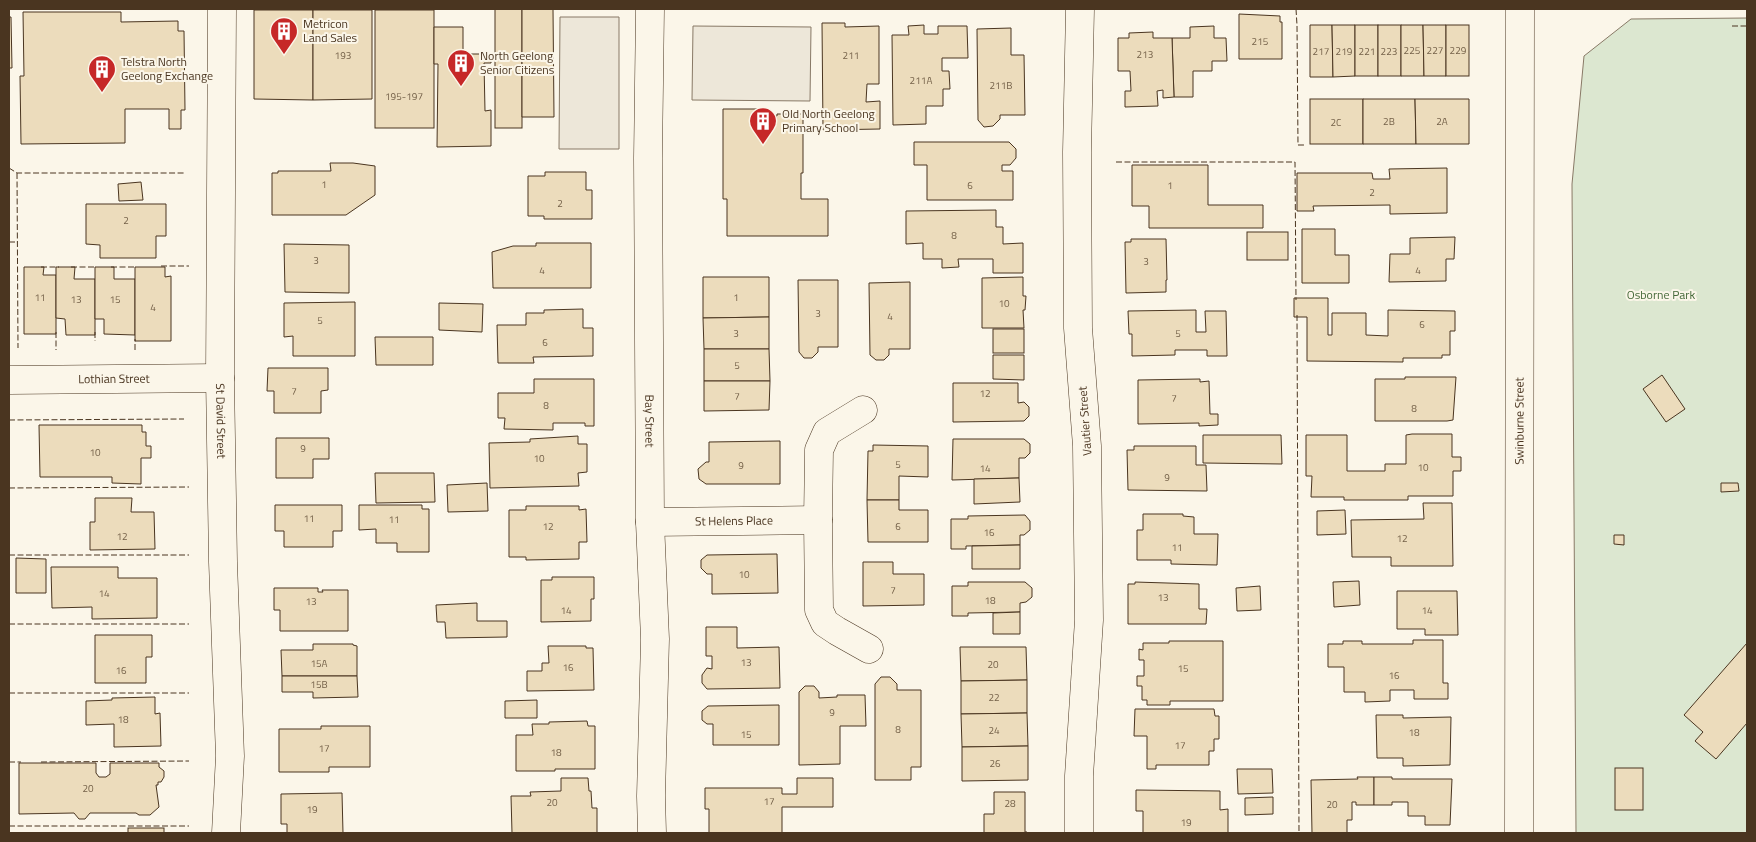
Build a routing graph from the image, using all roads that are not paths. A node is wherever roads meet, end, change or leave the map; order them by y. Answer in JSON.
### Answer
{"nodes":[{"id":1,"x":222,"y":9,"type":"edge"},
{"id":2,"x":650,"y":9,"type":"edge"},
{"id":3,"x":1080,"y":9,"type":"edge"},
{"id":4,"x":1520,"y":9,"type":"edge"},
{"id":5,"x":220,"y":378,"type":"junction"},
{"id":6,"x":9,"y":380,"type":"edge"},
{"id":7,"x":863,"y":410,"type":"dead end"},
{"id":8,"x":818,"y":520,"type":"junction"},
{"id":9,"x":650,"y":522,"type":"junction"},
{"id":10,"x":869,"y":649,"type":"dead end"},
{"id":11,"x":226,"y":833,"type":"edge"},
{"id":12,"x":652,"y":833,"type":"edge"},
{"id":13,"x":1079,"y":833,"type":"edge"},
{"id":14,"x":1519,"y":833,"type":"edge"}],
"edges":[{"from":1,"to":5,"type":"street","name":"St David Street"},
{"from":2,"to":9,"type":"street","name":"Bay Street"},
{"from":3,"to":13,"type":"street","name":"Vautier Street"},
{"from":4,"to":14,"type":"street","name":"Swinburne Street"},
{"from":5,"to":6,"type":"street","name":"Lothian Street"},
{"from":5,"to":11,"type":"street","name":"St David Street"},
{"from":7,"to":8,"type":"street"},
{"from":8,"to":9,"type":"street","name":"St Helens Place"},
{"from":8,"to":10,"type":"street"},
{"from":9,"to":12,"type":"street","name":"Bay Street"}]}
